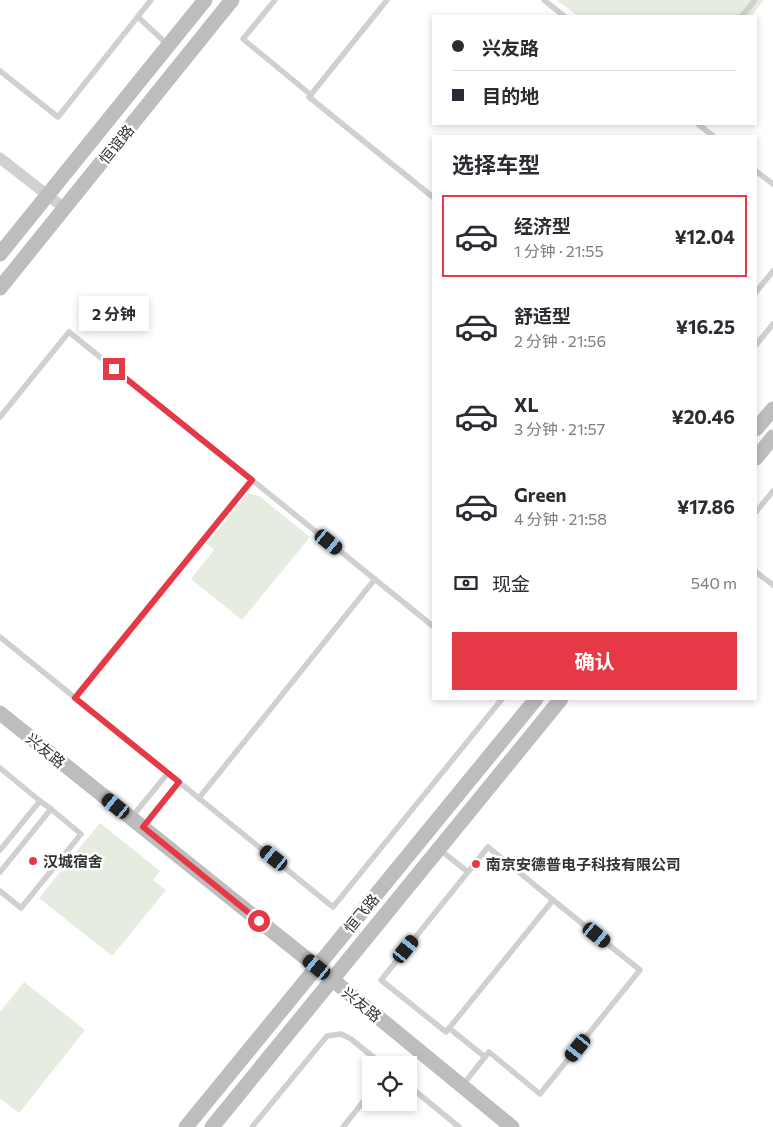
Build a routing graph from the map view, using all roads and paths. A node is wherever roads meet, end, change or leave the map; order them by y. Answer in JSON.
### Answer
{"nodes":[{"id":1,"x":151,"y":0,"type":"edge"},
{"id":2,"x":205,"y":0,"type":"edge"},
{"id":3,"x":232,"y":0,"type":"edge"},
{"id":4,"x":275,"y":0,"type":"edge"},
{"id":5,"x":387,"y":0,"type":"edge"},
{"id":6,"x":544,"y":0,"type":"edge"},
{"id":7,"x":755,"y":0,"type":"edge"},
{"id":8,"x":563,"y":15,"type":"edge"},
{"id":9,"x":743,"y":15,"type":"edge"},
{"id":10,"x":138,"y":17,"type":"junction"},
{"id":11,"x":169,"y":45,"type":"junction"},
{"id":12,"x":0,"y":71,"type":"edge"},
{"id":13,"x":311,"y":95,"type":"junction"},
{"id":14,"x":699,"y":125,"type":"edge"},
{"id":15,"x":712,"y":135,"type":"edge"},
{"id":16,"x":0,"y":158,"type":"edge"},
{"id":17,"x":757,"y":172,"type":"edge"},
{"id":18,"x":773,"y":184,"type":"edge"},
{"id":19,"x":48,"y":195,"type":"junction"},
{"id":20,"x":432,"y":196,"type":"edge"},
{"id":21,"x":64,"y":208,"type":"junction"},
{"id":22,"x":0,"y":254,"type":"edge"},
{"id":23,"x":773,"y":271,"type":"edge"},
{"id":24,"x":0,"y":288,"type":"edge"},
{"id":25,"x":757,"y":291,"type":"edge"},
{"id":26,"x":773,"y":324,"type":"edge"},
{"id":27,"x":757,"y":344,"type":"edge"},
{"id":28,"x":773,"y":409,"type":"edge"},
{"id":29,"x":0,"y":417,"type":"edge"},
{"id":30,"x":757,"y":428,"type":"edge"},
{"id":31,"x":773,"y":437,"type":"edge"},
{"id":32,"x":757,"y":457,"type":"edge"},
{"id":33,"x":252,"y":480,"type":"junction"},
{"id":34,"x":773,"y":491,"type":"edge"},
{"id":35,"x":757,"y":511,"type":"edge"},
{"id":36,"x":757,"y":573,"type":"edge"},
{"id":37,"x":375,"y":580,"type":"junction"},
{"id":38,"x":773,"y":585,"type":"edge"},
{"id":39,"x":432,"y":625,"type":"edge"},
{"id":40,"x":0,"y":637,"type":"edge"},
{"id":41,"x":75,"y":698,"type":"junction"},
{"id":42,"x":501,"y":700,"type":"edge"},
{"id":43,"x":535,"y":700,"type":"edge"},
{"id":44,"x":560,"y":700,"type":"edge"},
{"id":45,"x":0,"y":713,"type":"edge"},
{"id":46,"x":0,"y":768,"type":"edge"},
{"id":47,"x":168,"y":773,"type":"junction"},
{"id":48,"x":179,"y":782,"type":"junction"},
{"id":49,"x":199,"y":798,"type":"junction"},
{"id":50,"x":40,"y":801,"type":"junction"},
{"id":51,"x":50,"y":809,"type":"junction"},
{"id":52,"x":137,"y":823,"type":"junction"},
{"id":53,"x":439,"y":849,"type":"junction"},
{"id":54,"x":0,"y":850,"type":"edge"},
{"id":55,"x":0,"y":872,"type":"edge"},
{"id":56,"x":468,"y":872,"type":"junction"},
{"id":57,"x":0,"y":891,"type":"edge"},
{"id":58,"x":553,"y":900,"type":"junction"},
{"id":59,"x":317,"y":967,"type":"junction"},
{"id":60,"x":332,"y":980,"type":"junction"},
{"id":61,"x":449,"y":1028,"type":"junction"},
{"id":62,"x":372,"y":1056,"type":"edge"},
{"id":63,"x":485,"y":1057,"type":"junction"},
{"id":64,"x":462,"y":1086,"type":"junction"},
{"id":65,"x":417,"y":1093,"type":"edge"},
{"id":66,"x":362,"y":1103,"type":"edge"},
{"id":67,"x":213,"y":1126,"type":"edge"},
{"id":68,"x":186,"y":1127,"type":"edge"},
{"id":69,"x":252,"y":1127,"type":"edge"},
{"id":70,"x":343,"y":1127,"type":"edge"},
{"id":71,"x":459,"y":1127,"type":"edge"},
{"id":72,"x":512,"y":1127,"type":"edge"}],
"edges":[{"from":1,"to":10,"type":"lane"},
{"from":2,"to":11,"type":"main road","name":"恒谊路"},
{"from":3,"to":21,"type":"main road","name":"恒谊路"},
{"from":4,"to":13,"type":"lane"},
{"from":5,"to":13,"type":"lane"},
{"from":6,"to":8,"type":"lane"},
{"from":7,"to":9,"type":"lane"},
{"from":10,"to":11,"type":"lane"},
{"from":10,"to":12,"type":"lane"},
{"from":11,"to":19,"type":"main road","name":"恒谊路"},
{"from":13,"to":20,"type":"lane"},
{"from":14,"to":15,"type":"lane"},
{"from":16,"to":19,"type":"street"},
{"from":17,"to":18,"type":"lane"},
{"from":19,"to":21,"type":"street"},
{"from":19,"to":22,"type":"main road","name":"恒谊路"},
{"from":21,"to":24,"type":"main road","name":"恒谊路"},
{"from":23,"to":25,"type":"lane"},
{"from":26,"to":27,"type":"lane"},
{"from":28,"to":30,"type":"main road"},
{"from":29,"to":33,"type":"lane"},
{"from":31,"to":32,"type":"main road"},
{"from":33,"to":37,"type":"lane"},
{"from":33,"to":41,"type":"lane"},
{"from":34,"to":35,"type":"lane"},
{"from":36,"to":38,"type":"lane"},
{"from":37,"to":39,"type":"lane"},
{"from":37,"to":49,"type":"lane"},
{"from":40,"to":41,"type":"lane"},
{"from":41,"to":47,"type":"lane"},
{"from":42,"to":49,"type":"lane"},
{"from":43,"to":59,"type":"main road","name":"恒飞路"},
{"from":44,"to":53,"type":"main road","name":"恒飞路"},
{"from":45,"to":52,"type":"main road","name":"兴友路"},
{"from":46,"to":50,"type":"lane"},
{"from":47,"to":48,"type":"lane"},
{"from":47,"to":52,"type":"lane"},
{"from":48,"to":49,"type":"lane"},
{"from":48,"to":52,"type":"lane"},
{"from":50,"to":51,"type":"lane"},
{"from":50,"to":54,"type":"lane"},
{"from":51,"to":55,"type":"lane"},
{"from":51,"to":57,"type":"lane"},
{"from":52,"to":59,"type":"main road","name":"兴友路"},
{"from":53,"to":56,"type":"lane"},
{"from":53,"to":60,"type":"main road","name":"恒飞路"},
{"from":56,"to":58,"type":"lane"},
{"from":56,"to":61,"type":"lane"},
{"from":58,"to":61,"type":"lane"},
{"from":58,"to":63,"type":"lane"},
{"from":59,"to":60,"type":"main road","name":"兴友路"},
{"from":59,"to":68,"type":"main road","name":"恒飞路"},
{"from":60,"to":64,"type":"main road","name":"兴友路"},
{"from":60,"to":67,"type":"main road","name":"恒飞路"},
{"from":61,"to":63,"type":"lane"},
{"from":62,"to":69,"type":"lane"},
{"from":63,"to":64,"type":"lane"},
{"from":64,"to":72,"type":"main road","name":"兴友路"},
{"from":65,"to":71,"type":"lane"},
{"from":66,"to":70,"type":"lane"}]}
